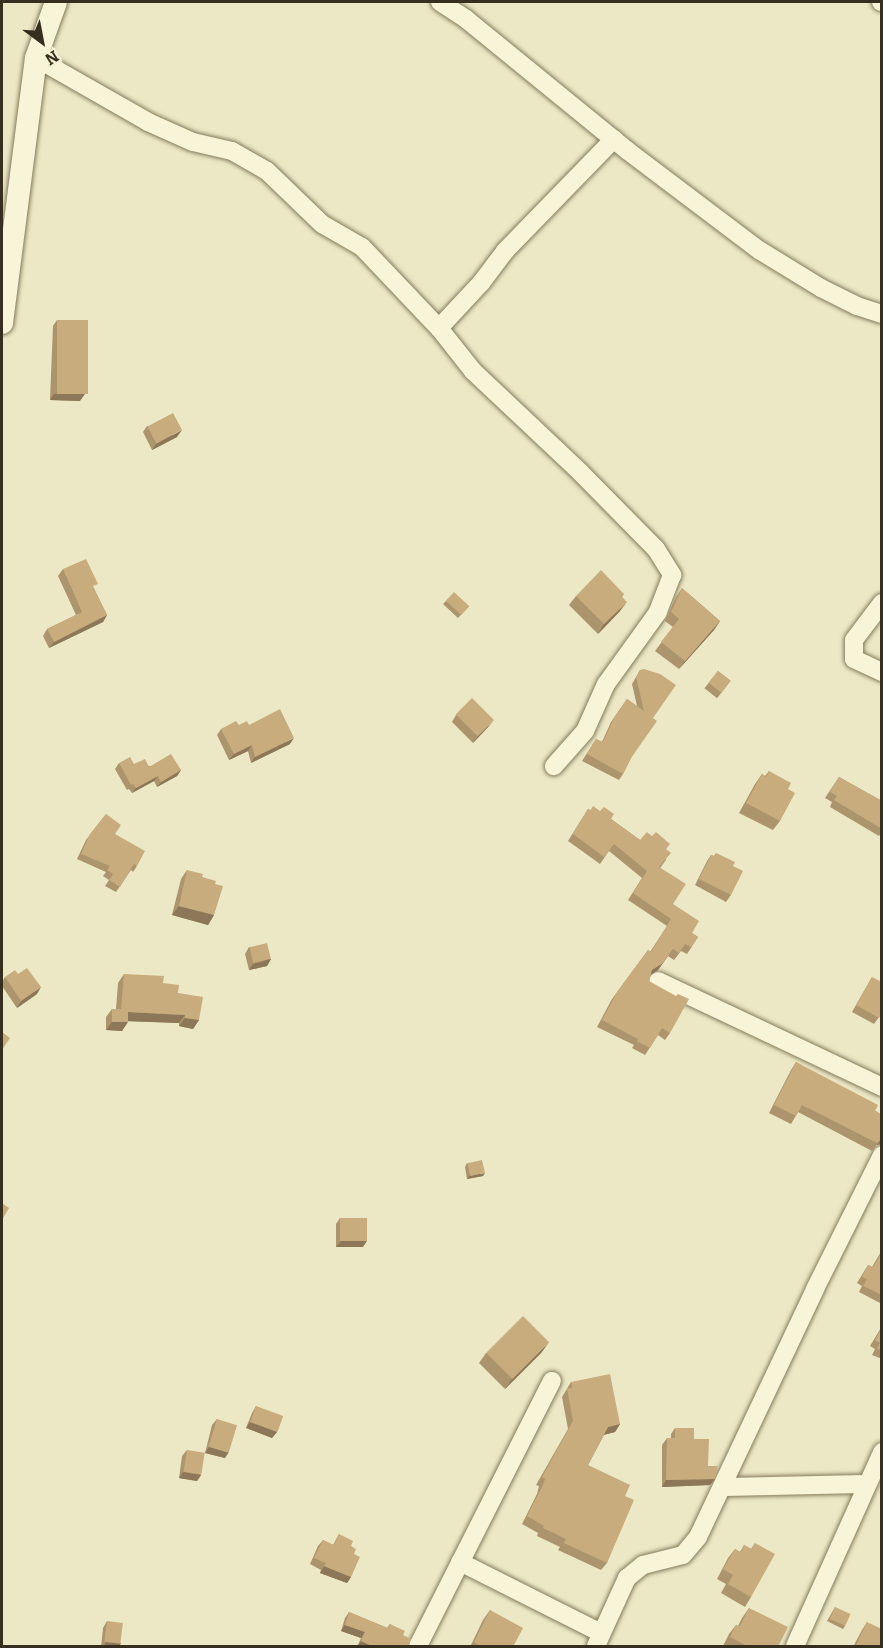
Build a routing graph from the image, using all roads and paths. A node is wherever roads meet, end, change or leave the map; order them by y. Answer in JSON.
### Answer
{"nodes":[{"id":1,"x":56,"y":2,"type":"edge"},
{"id":2,"x":440,"y":2,"type":"edge"},
{"id":3,"x":36,"y":58,"type":"junction"},
{"id":4,"x":614,"y":139,"type":"junction"},
{"id":5,"x":882,"y":314,"type":"edge"},
{"id":6,"x":2,"y":323,"type":"edge"},
{"id":7,"x":439,"y":328,"type":"junction"},
{"id":8,"x":882,"y":603,"type":"edge"},
{"id":9,"x":882,"y":672,"type":"edge"},
{"id":10,"x":554,"y":766,"type":"dead end"},
{"id":11,"x":658,"y":981,"type":"dead end"},
{"id":12,"x":882,"y":1087,"type":"edge"},
{"id":13,"x":882,"y":1155,"type":"edge"},
{"id":14,"x":552,"y":1381,"type":"dead end"},
{"id":15,"x":882,"y":1452,"type":"edge"},
{"id":16,"x":866,"y":1484,"type":"junction"},
{"id":17,"x":723,"y":1487,"type":"junction"},
{"id":18,"x":460,"y":1562,"type":"junction"},
{"id":19,"x":598,"y":1640,"type":"edge"},
{"id":20,"x":418,"y":1647,"type":"edge"},
{"id":21,"x":795,"y":1647,"type":"edge"}],
"edges":[{"from":1,"to":3,"type":"street"},
{"from":2,"to":4,"type":"street"},
{"from":3,"to":6,"type":"street"},
{"from":3,"to":7,"type":"street"},
{"from":4,"to":5,"type":"street"},
{"from":4,"to":7,"type":"street"},
{"from":7,"to":10,"type":"street"},
{"from":8,"to":9,"type":"street"},
{"from":11,"to":12,"type":"street"},
{"from":13,"to":17,"type":"street"},
{"from":14,"to":18,"type":"street"},
{"from":15,"to":16,"type":"street"},
{"from":16,"to":17,"type":"street"},
{"from":16,"to":21,"type":"street"},
{"from":17,"to":19,"type":"street"},
{"from":18,"to":19,"type":"street"},
{"from":18,"to":20,"type":"street"}]}
